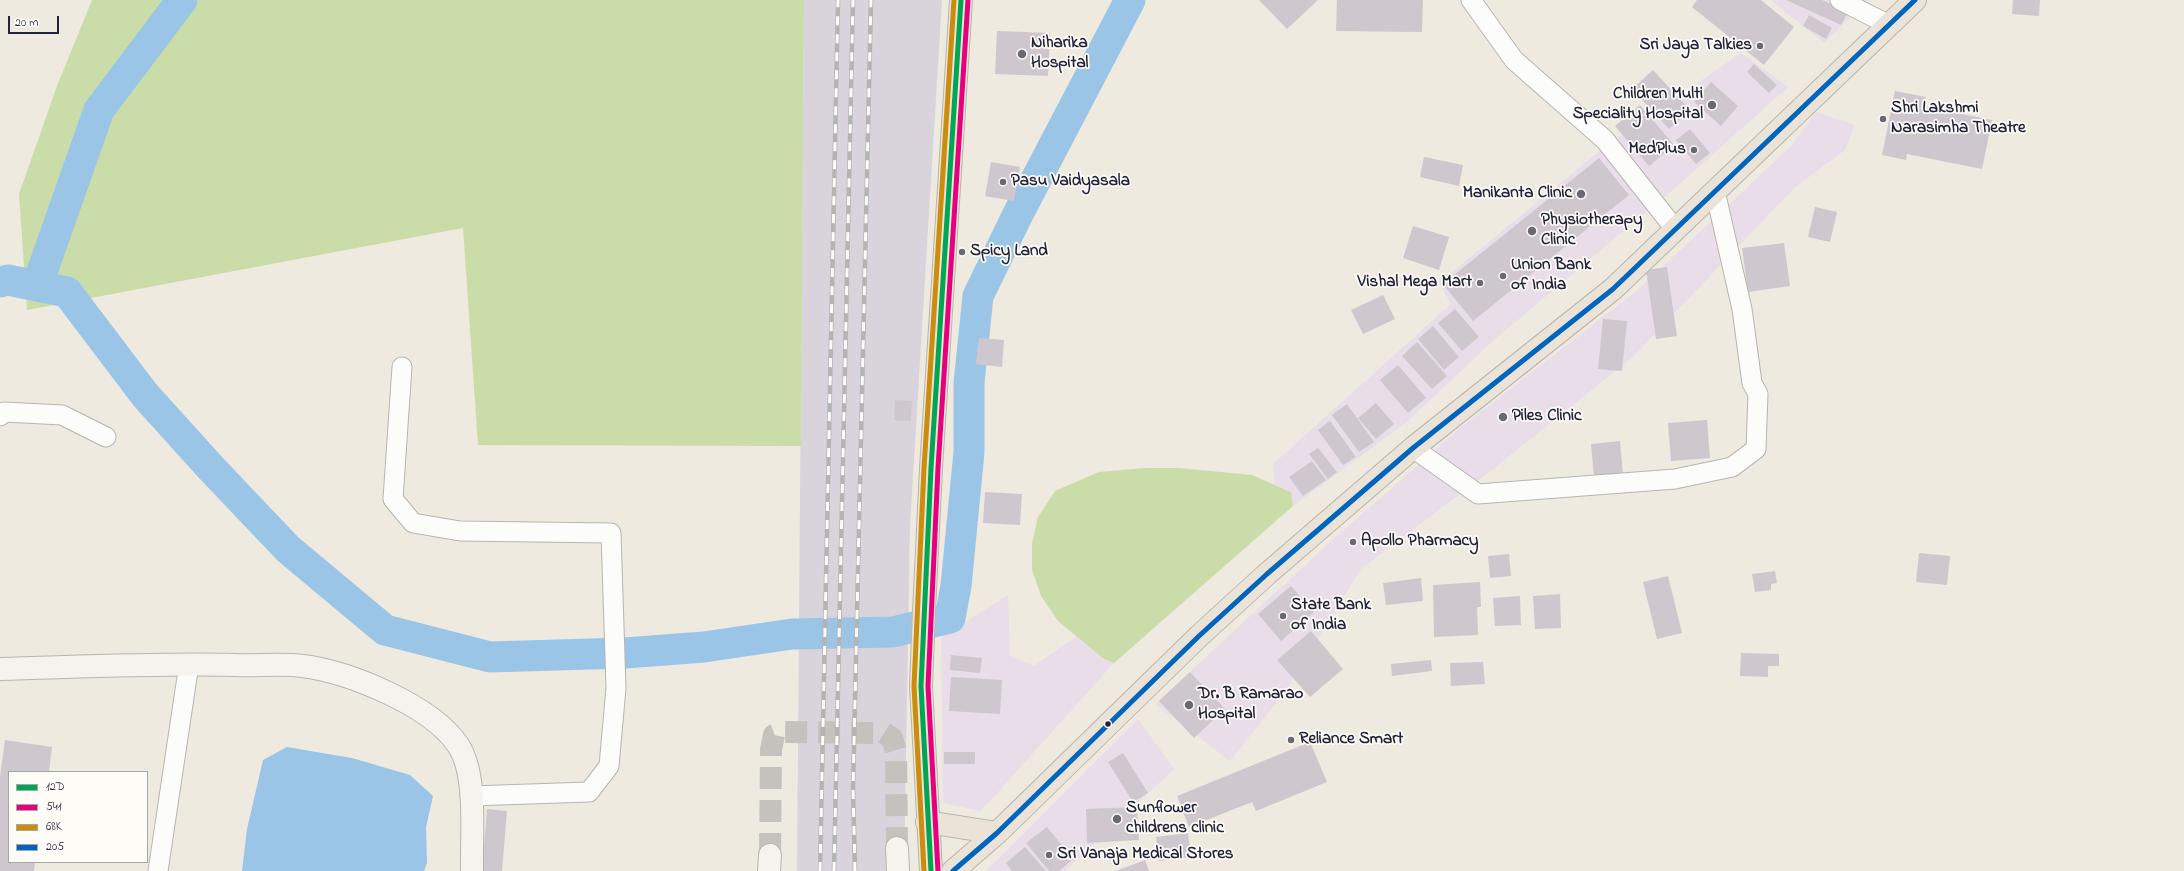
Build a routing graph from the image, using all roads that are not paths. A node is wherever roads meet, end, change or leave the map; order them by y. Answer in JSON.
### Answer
{"nodes":[{"id":1,"x":961,"y":0,"type":"edge"},
{"id":2,"x":1471,"y":0,"type":"edge"},
{"id":3,"x":1840,"y":0,"type":"edge"},
{"id":4,"x":1915,"y":0,"type":"edge"},
{"id":5,"x":1889,"y":25,"type":"junction"},
{"id":6,"x":1715,"y":191,"type":"junction"},
{"id":7,"x":1675,"y":229,"type":"junction"},
{"id":8,"x":402,"y":366,"type":"dead end"},
{"id":9,"x":0,"y":416,"type":"edge"},
{"id":10,"x":106,"y":437,"type":"dead end"},
{"id":11,"x":1413,"y":448,"type":"junction"},
{"id":12,"x":189,"y":664,"type":"junction"},
{"id":13,"x":0,"y":669,"type":"edge"},
{"id":14,"x":470,"y":796,"type":"junction"},
{"id":15,"x":927,"y":822,"type":"junction"},
{"id":16,"x":997,"y":833,"type":"junction"},
{"id":17,"x":897,"y":848,"type":"tunnel mouth"},
{"id":18,"x":158,"y":871,"type":"edge"},
{"id":19,"x":472,"y":871,"type":"edge"},
{"id":20,"x":898,"y":871,"type":"edge"},
{"id":21,"x":931,"y":871,"type":"edge"},
{"id":22,"x":953,"y":871,"type":"edge"}],
"edges":[{"from":1,"to":15,"type":"main road"},
{"from":2,"to":7,"type":"street"},
{"from":3,"to":5,"type":"street"},
{"from":4,"to":5,"type":"main road"},
{"from":5,"to":6,"type":"main road"},
{"from":6,"to":7,"type":"main road"},
{"from":6,"to":11,"type":"street"},
{"from":7,"to":11,"type":"main road"},
{"from":8,"to":14,"type":"street"},
{"from":9,"to":10,"type":"street"},
{"from":11,"to":16,"type":"main road"},
{"from":12,"to":13,"type":"main road"},
{"from":12,"to":14,"type":"main road"},
{"from":12,"to":18,"type":"street"},
{"from":14,"to":19,"type":"main road"},
{"from":15,"to":16,"type":"main road"},
{"from":15,"to":21,"type":"main road"},
{"from":16,"to":22,"type":"main road"},
{"from":17,"to":20,"type":"main road"}]}
